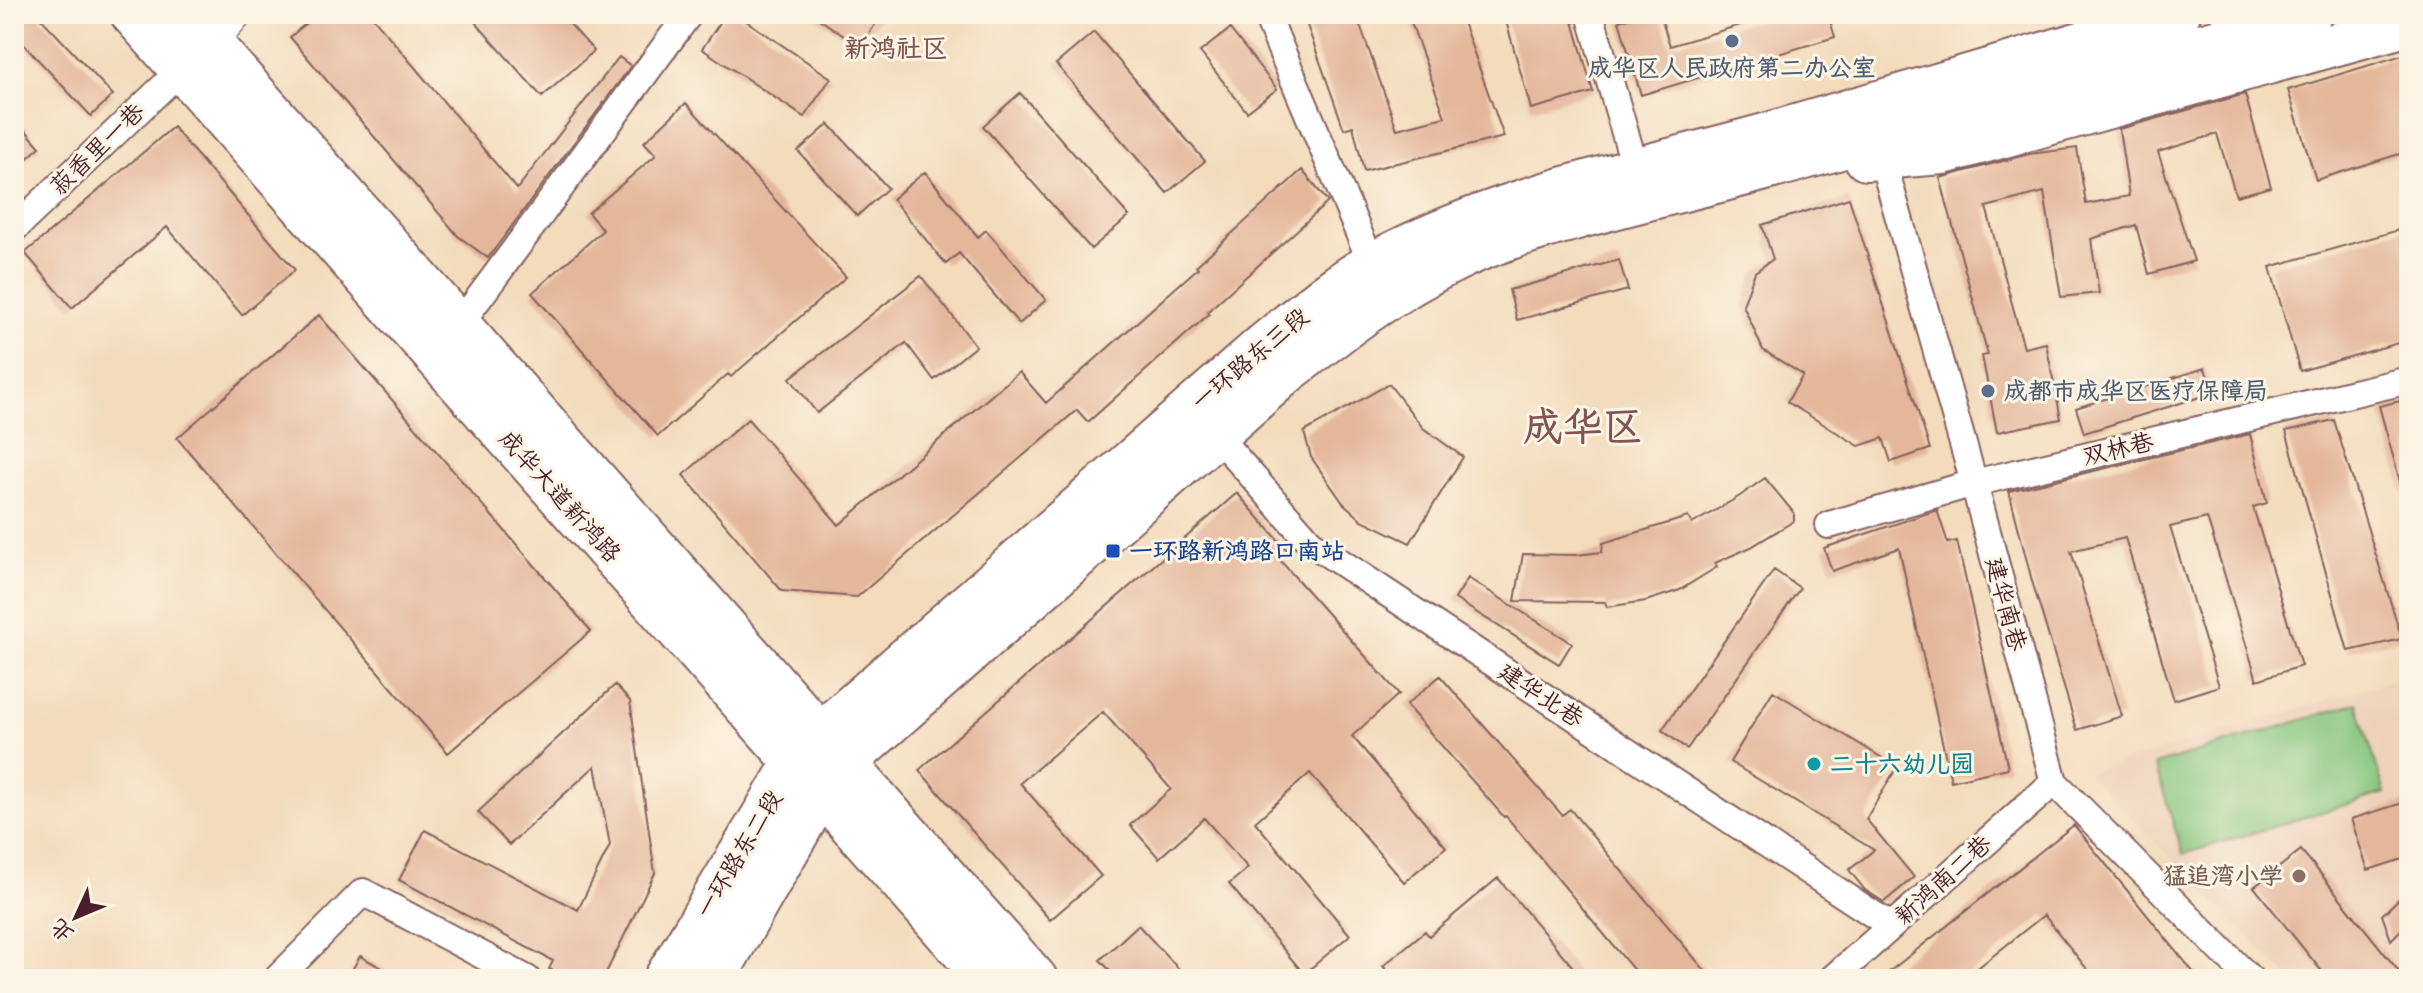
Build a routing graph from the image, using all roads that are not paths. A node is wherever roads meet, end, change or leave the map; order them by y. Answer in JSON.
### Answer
{"nodes":[{"id":1,"x":132,"y":14,"type":"edge"},
{"id":2,"x":185,"y":14,"type":"edge"},
{"id":3,"x":239,"y":14,"type":"edge"},
{"id":4,"x":689,"y":14,"type":"edge"},
{"id":5,"x":1266,"y":14,"type":"edge"},
{"id":6,"x":1590,"y":14,"type":"edge"},
{"id":7,"x":2086,"y":14,"type":"edge"},
{"id":8,"x":2179,"y":14,"type":"edge"},
{"id":9,"x":2310,"y":14,"type":"edge"},
{"id":10,"x":2409,"y":24,"type":"edge"},
{"id":11,"x":196,"y":57,"type":"junction"},
{"id":12,"x":1770,"y":151,"type":"junction"},
{"id":13,"x":1882,"y":158,"type":"junction"},
{"id":14,"x":1636,"y":170,"type":"junction"},
{"id":15,"x":14,"y":229,"type":"edge"},
{"id":16,"x":1372,"y":264,"type":"junction"},
{"id":17,"x":459,"y":325,"type":"junction"},
{"id":18,"x":2409,"y":380,"type":"edge"},
{"id":19,"x":1216,"y":435,"type":"junction"},
{"id":20,"x":1974,"y":483,"type":"junction"},
{"id":21,"x":1829,"y":525,"type":"dead end"},
{"id":22,"x":821,"y":762,"type":"junction"},
{"id":23,"x":2054,"y":782,"type":"junction"},
{"id":24,"x":1891,"y":926,"type":"junction"},
{"id":25,"x":277,"y":979,"type":"edge"},
{"id":26,"x":527,"y":979,"type":"edge"},
{"id":27,"x":665,"y":979,"type":"edge"},
{"id":28,"x":714,"y":979,"type":"edge"},
{"id":29,"x":987,"y":979,"type":"edge"},
{"id":30,"x":1036,"y":979,"type":"edge"},
{"id":31,"x":1832,"y":979,"type":"edge"},
{"id":32,"x":2250,"y":979,"type":"edge"}],
"edges":[{"from":1,"to":11,"type":"main road","name":"成华大道新鸿路"},
{"from":2,"to":11,"type":"main road","name":"成华大道新鸿路"},
{"from":3,"to":11,"type":"street","name":"菽香里一巷"},
{"from":4,"to":17,"type":"street"},
{"from":5,"to":16,"type":"street"},
{"from":6,"to":14,"type":"street"},
{"from":7,"to":12,"type":"main road"},
{"from":8,"to":12,"type":"main road"},
{"from":9,"to":12,"type":"main road"},
{"from":10,"to":13,"type":"main road"},
{"from":11,"to":15,"type":"street","name":"菽香里一巷"},
{"from":11,"to":17,"type":"main road","name":"成华大道新鸿路"},
{"from":11,"to":22,"type":"main road","name":"成华大道新鸿路"},
{"from":12,"to":13,"type":"main road"},
{"from":12,"to":14,"type":"main road","name":"一环路东三段"},
{"from":12,"to":19,"type":"main road","name":"一环路东三段"},
{"from":13,"to":20,"type":"street","name":"建华南巷"},
{"from":14,"to":16,"type":"main road","name":"一环路东三段"},
{"from":16,"to":22,"type":"main road","name":"一环路东三段"},
{"from":17,"to":22,"type":"main road","name":"成华大道新鸿路"},
{"from":18,"to":20,"type":"street","name":"双林巷"},
{"from":19,"to":22,"type":"main road","name":"一环路东三段"},
{"from":19,"to":24,"type":"street","name":"建华北巷"},
{"from":20,"to":21,"type":"street","name":"双林巷"},
{"from":20,"to":23,"type":"street","name":"建华南巷"},
{"from":22,"to":27,"type":"main road","name":"一环路东二段"},
{"from":22,"to":28,"type":"main road","name":"一环路东二段"},
{"from":22,"to":29,"type":"main road","name":"成华大道新鸿路"},
{"from":22,"to":30,"type":"main road","name":"成华大道新鸿路"},
{"from":23,"to":24,"type":"street","name":"新鸿南二巷"},
{"from":23,"to":32,"type":"street","name":"建华南巷"},
{"from":24,"to":31,"type":"street","name":"新鸿南二巷"},
{"from":25,"to":26,"type":"street"}]}
